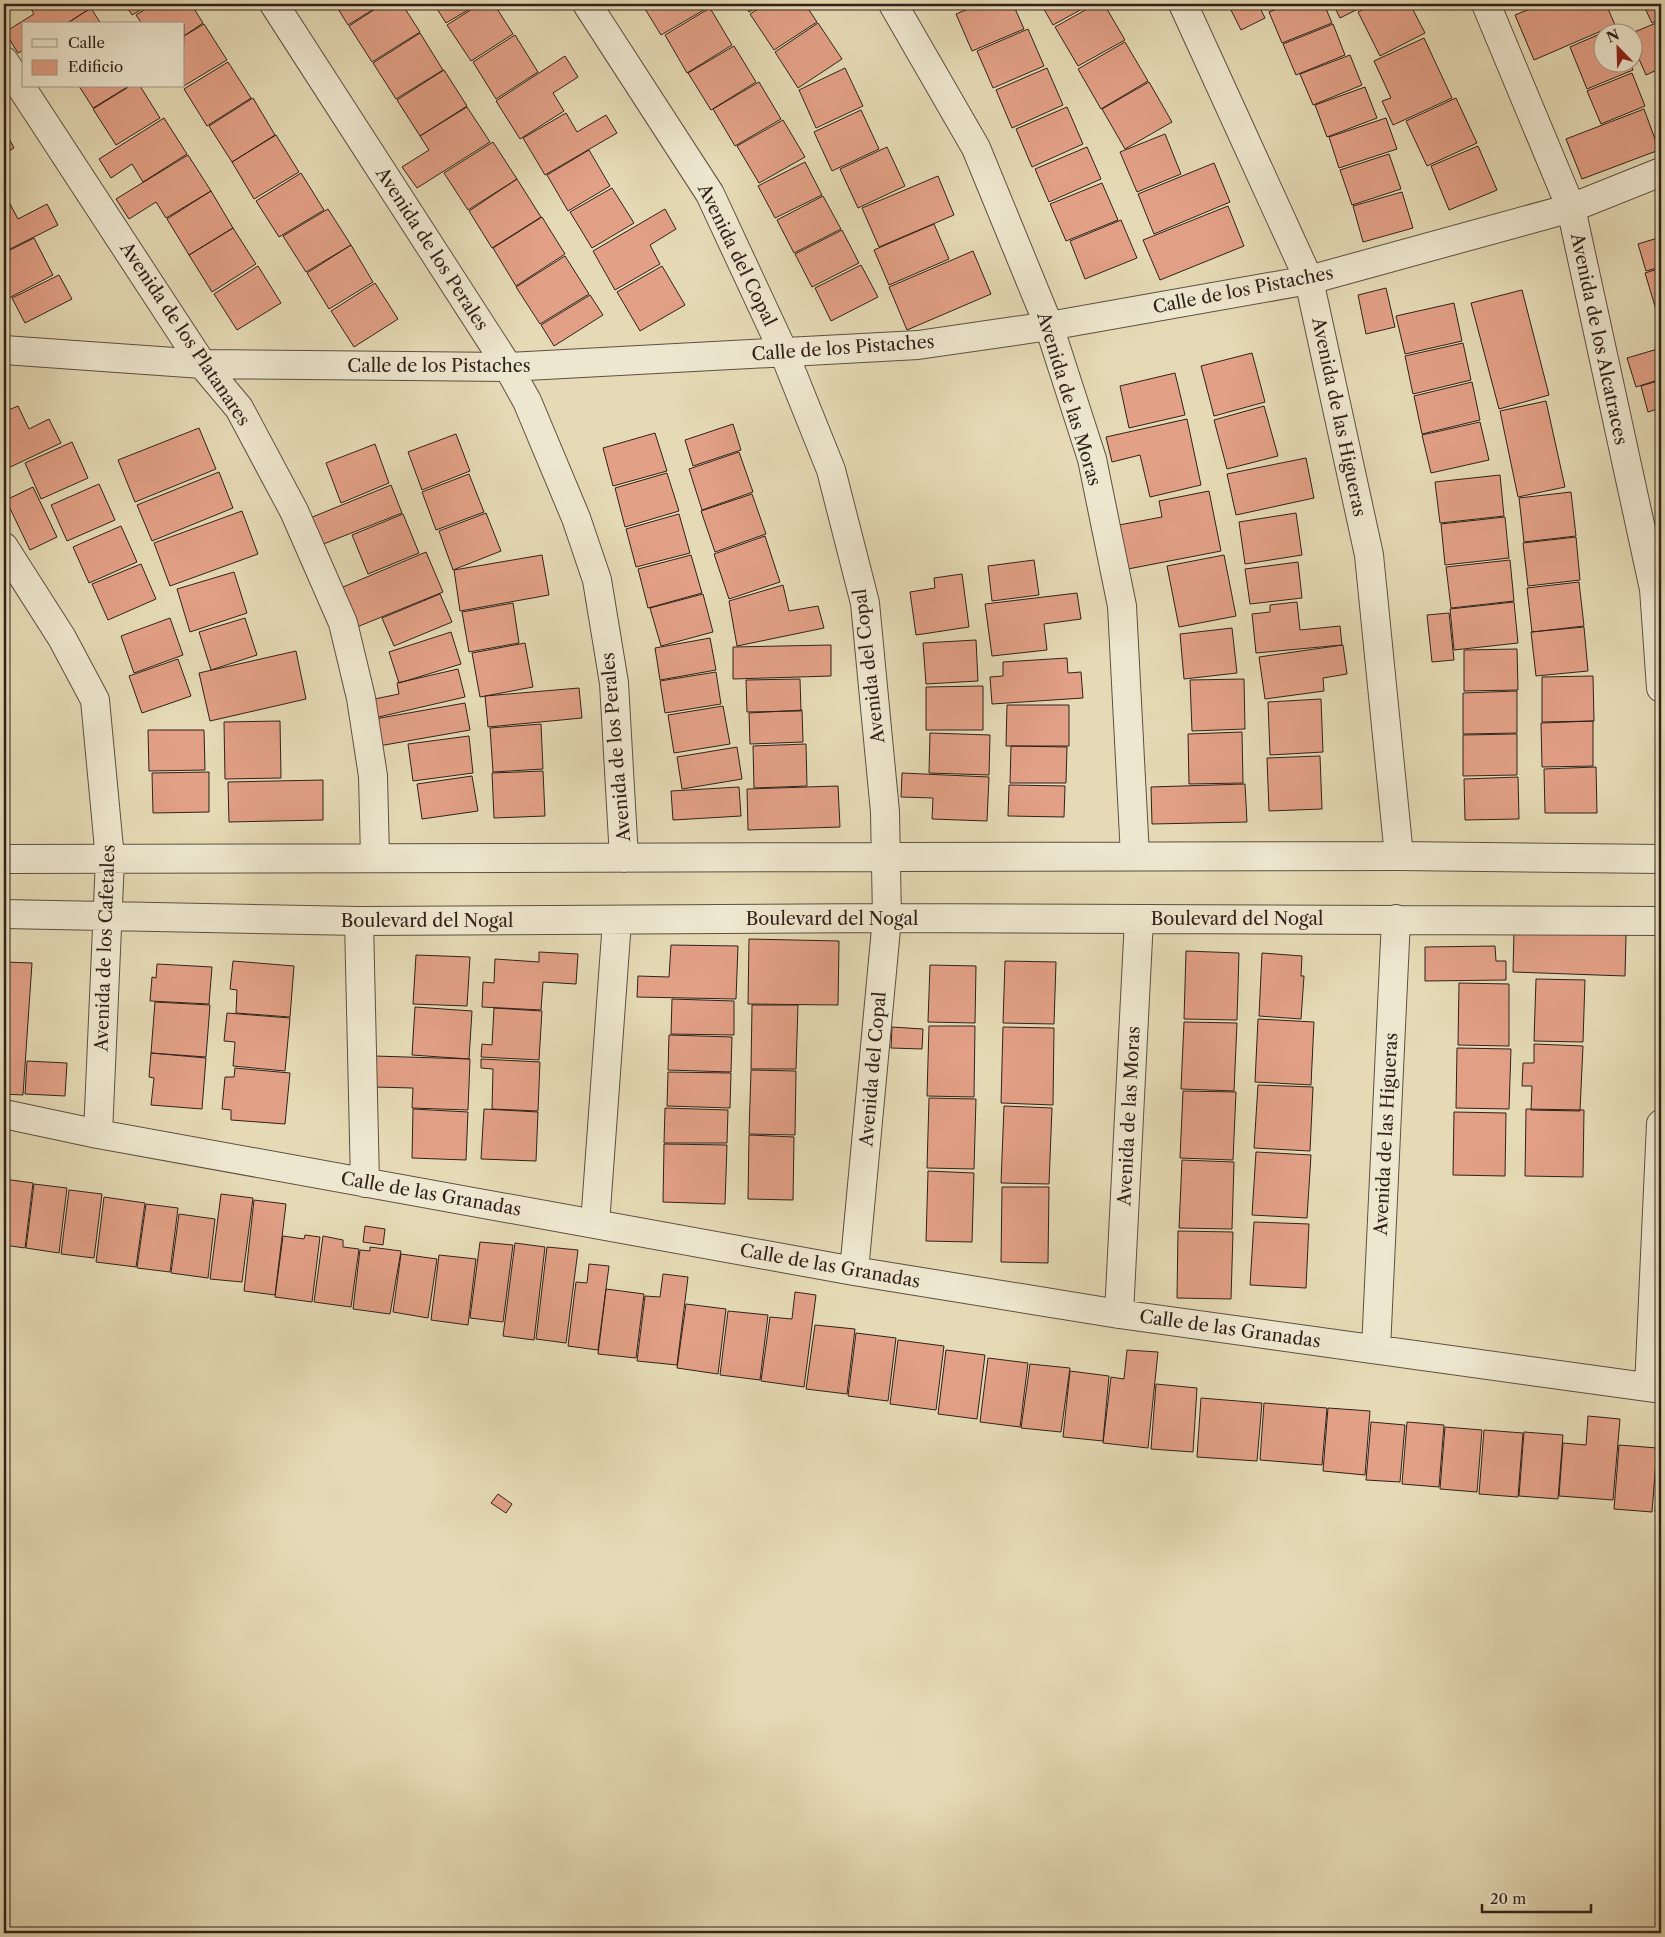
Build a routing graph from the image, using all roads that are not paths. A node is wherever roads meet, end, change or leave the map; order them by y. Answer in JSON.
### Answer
{"nodes":[{"id":1,"x":274,"y":4,"type":"edge"},
{"id":2,"x":587,"y":4,"type":"edge"},
{"id":3,"x":892,"y":4,"type":"edge"},
{"id":4,"x":1182,"y":4,"type":"edge"},
{"id":5,"x":1486,"y":4,"type":"edge"},
{"id":6,"x":4,"y":61,"type":"edge"},
{"id":7,"x":1661,"y":172,"type":"edge"},
{"id":8,"x":1571,"y":208,"type":"junction"},
{"id":9,"x":1309,"y":280,"type":"junction"},
{"id":10,"x":1049,"y":326,"type":"junction"},
{"id":11,"x":4,"y":350,"type":"edge"},
{"id":12,"x":784,"y":353,"type":"junction"},
{"id":13,"x":202,"y":364,"type":"junction"},
{"id":14,"x":508,"y":367,"type":"junction"},
{"id":15,"x":4,"y":548,"type":"edge"},
{"id":16,"x":1661,"y":688,"type":"edge"},
{"id":17,"x":1135,"y":856,"type":"junction"},
{"id":18,"x":1399,"y":856,"type":"junction"},
{"id":19,"x":375,"y":858,"type":"junction"},
{"id":20,"x":624,"y":858,"type":"junction"},
{"id":21,"x":4,"y":859,"type":"edge"},
{"id":22,"x":110,"y":859,"type":"junction"},
{"id":23,"x":886,"y":859,"type":"junction"},
{"id":24,"x":1661,"y":859,"type":"edge"},
{"id":25,"x":4,"y":914,"type":"edge"},
{"id":26,"x":109,"y":915,"type":"junction"},
{"id":27,"x":887,"y":918,"type":"junction"},
{"id":28,"x":1139,"y":919,"type":"junction"},
{"id":29,"x":1396,"y":919,"type":"junction"},
{"id":30,"x":359,"y":921,"type":"junction"},
{"id":31,"x":617,"y":921,"type":"junction"},
{"id":32,"x":1661,"y":921,"type":"edge"},
{"id":33,"x":4,"y":1114,"type":"edge"},
{"id":34,"x":1661,"y":1124,"type":"edge"},
{"id":35,"x":98,"y":1134,"type":"junction"},
{"id":36,"x":365,"y":1183,"type":"junction"},
{"id":37,"x":595,"y":1224,"type":"junction"},
{"id":38,"x":854,"y":1271,"type":"junction"},
{"id":39,"x":1119,"y":1314,"type":"junction"},
{"id":40,"x":1376,"y":1349,"type":"junction"},
{"id":41,"x":1655,"y":1388,"type":"edge"}],
"edges":[{"from":1,"to":14,"type":"street","name":"Avenida de los Perales"},
{"from":2,"to":12,"type":"street","name":"Avenida del Copal"},
{"from":3,"to":10,"type":"street","name":"Avenida de las Moras"},
{"from":4,"to":9,"type":"street","name":"Avenida de las Higueras"},
{"from":5,"to":8,"type":"street","name":"Avenida de los Alcatraces"},
{"from":6,"to":13,"type":"street","name":"Avenida de los Platanares"},
{"from":7,"to":8,"type":"street","name":"Calle de los Pistaches"},
{"from":8,"to":9,"type":"street","name":"Calle de los Pistaches"},
{"from":8,"to":16,"type":"street","name":"Avenida de los Alcatraces"},
{"from":9,"to":10,"type":"street","name":"Calle de los Pistaches"},
{"from":9,"to":18,"type":"street","name":"Avenida de las Higueras"},
{"from":10,"to":12,"type":"street","name":"Calle de los Pistaches"},
{"from":10,"to":17,"type":"street","name":"Avenida de las Moras"},
{"from":11,"to":13,"type":"street","name":"Calle de los Pistaches"},
{"from":12,"to":14,"type":"street","name":"Calle de los Pistaches"},
{"from":12,"to":23,"type":"street","name":"Avenida del Copal"},
{"from":13,"to":14,"type":"street","name":"Calle de los Pistaches"},
{"from":13,"to":19,"type":"street","name":"Avenida de los Platanares"},
{"from":14,"to":20,"type":"street","name":"Avenida de los Perales"},
{"from":15,"to":22,"type":"street","name":"Avenida de los Cafetales"},
{"from":17,"to":18,"type":"street"},
{"from":17,"to":23,"type":"street"},
{"from":18,"to":24,"type":"street"},
{"from":19,"to":20,"type":"street"},
{"from":19,"to":22,"type":"street"},
{"from":20,"to":23,"type":"street"},
{"from":21,"to":22,"type":"street"},
{"from":22,"to":26,"type":"street","name":"Avenida de los Cafetales"},
{"from":23,"to":27,"type":"street","name":"Avenida del Copal"},
{"from":25,"to":26,"type":"street","name":"Boulevard del Nogal"},
{"from":26,"to":30,"type":"street","name":"Boulevard del Nogal"},
{"from":26,"to":35,"type":"street","name":"Avenida de los Cafetales"},
{"from":27,"to":28,"type":"street","name":"Boulevard del Nogal"},
{"from":27,"to":31,"type":"street","name":"Boulevard del Nogal"},
{"from":27,"to":38,"type":"street","name":"Avenida del Copal"},
{"from":28,"to":29,"type":"street","name":"Boulevard del Nogal"},
{"from":28,"to":39,"type":"street","name":"Avenida de las Moras"},
{"from":29,"to":32,"type":"street","name":"Boulevard del Nogal"},
{"from":29,"to":40,"type":"street","name":"Avenida de las Higueras"},
{"from":30,"to":31,"type":"street","name":"Boulevard del Nogal"},
{"from":30,"to":36,"type":"street"},
{"from":31,"to":37,"type":"street"},
{"from":33,"to":35,"type":"street","name":"Calle de las Granadas"},
{"from":34,"to":41,"type":"street"},
{"from":35,"to":36,"type":"street","name":"Calle de las Granadas"},
{"from":36,"to":37,"type":"street","name":"Calle de las Granadas"},
{"from":37,"to":38,"type":"street","name":"Calle de las Granadas"},
{"from":38,"to":39,"type":"street","name":"Calle de las Granadas"},
{"from":39,"to":40,"type":"street","name":"Calle de las Granadas"},
{"from":40,"to":41,"type":"street","name":"Calle de las Granadas"}]}
